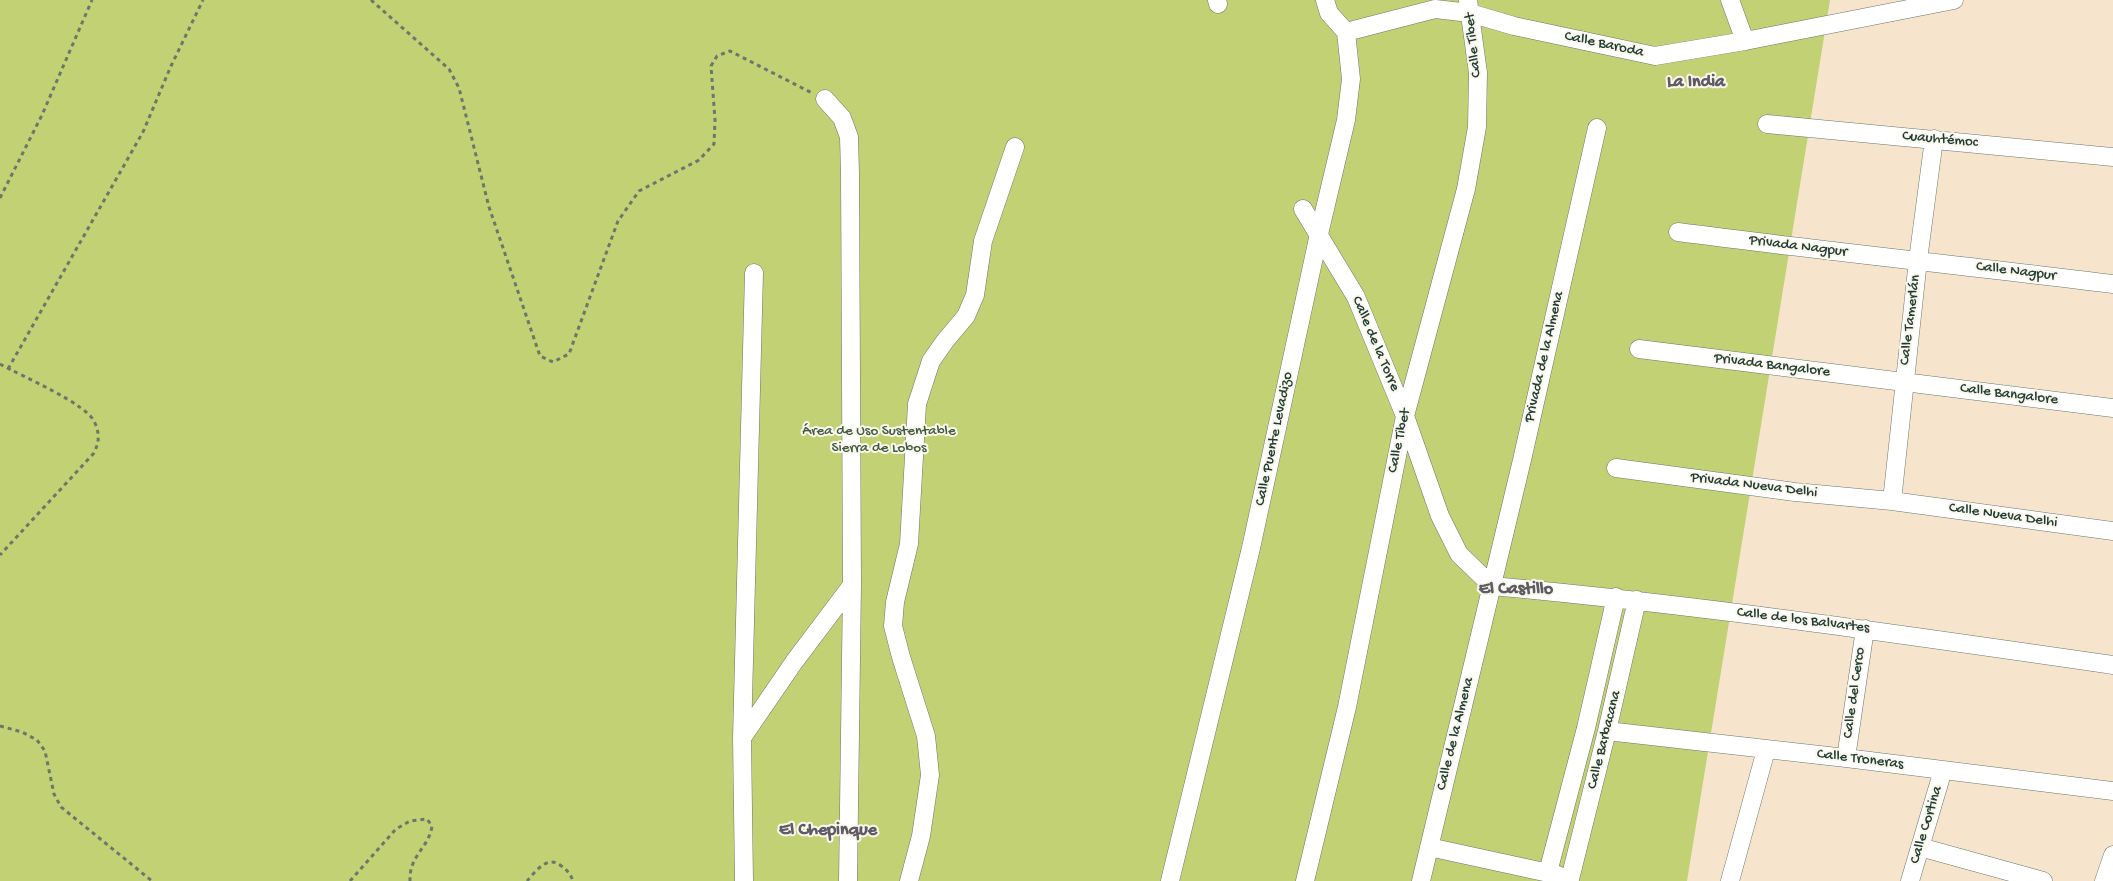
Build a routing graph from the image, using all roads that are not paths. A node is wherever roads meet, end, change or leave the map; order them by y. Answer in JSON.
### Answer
{"nodes":[{"id":1,"x":1325,"y":0,"type":"edge"},
{"id":2,"x":1730,"y":0,"type":"edge"},
{"id":3,"x":1954,"y":0,"type":"edge"},
{"id":4,"x":1469,"y":6,"type":"edge"},
{"id":5,"x":1346,"y":32,"type":"junction"},
{"id":6,"x":1745,"y":42,"type":"junction"},
{"id":7,"x":825,"y":99,"type":"road end"},
{"id":8,"x":1767,"y":124,"type":"dead end"},
{"id":9,"x":1598,"y":128,"type":"dead end"},
{"id":10,"x":1934,"y":140,"type":"junction"},
{"id":11,"x":1015,"y":147,"type":"dead end"},
{"id":12,"x":2113,"y":157,"type":"edge"},
{"id":13,"x":1303,"y":209,"type":"dead end"},
{"id":14,"x":1678,"y":232,"type":"dead end"},
{"id":15,"x":1319,"y":234,"type":"junction"},
{"id":16,"x":1918,"y":260,"type":"junction"},
{"id":17,"x":754,"y":273,"type":"dead end"},
{"id":18,"x":2113,"y":284,"type":"edge"},
{"id":19,"x":1639,"y":349,"type":"dead end"},
{"id":20,"x":1904,"y":383,"type":"junction"},
{"id":21,"x":2113,"y":408,"type":"edge"},
{"id":22,"x":1405,"y":416,"type":"junction"},
{"id":23,"x":1616,"y":468,"type":"dead end"},
{"id":24,"x":1892,"y":501,"type":"junction"},
{"id":25,"x":2113,"y":531,"type":"edge"},
{"id":26,"x":852,"y":585,"type":"junction"},
{"id":27,"x":1492,"y":586,"type":"junction"},
{"id":28,"x":1616,"y":597,"type":"junction"},
{"id":29,"x":1637,"y":600,"type":"junction"},
{"id":30,"x":1865,"y":629,"type":"junction"},
{"id":31,"x":2113,"y":665,"type":"edge"},
{"id":32,"x":1608,"y":730,"type":"junction"},
{"id":33,"x":742,"y":738,"type":"junction"},
{"id":34,"x":1766,"y":750,"type":"junction"},
{"id":35,"x":1846,"y":758,"type":"junction"},
{"id":36,"x":1943,"y":770,"type":"junction"},
{"id":37,"x":2113,"y":791,"type":"edge"},
{"id":38,"x":1429,"y":847,"type":"junction"},
{"id":39,"x":1920,"y":847,"type":"junction"},
{"id":40,"x":2113,"y":855,"type":"edge"},
{"id":41,"x":1548,"y":872,"type":"junction"},
{"id":42,"x":1573,"y":880,"type":"edge"},
{"id":43,"x":744,"y":881,"type":"edge"},
{"id":44,"x":848,"y":881,"type":"edge"},
{"id":45,"x":909,"y":881,"type":"edge"},
{"id":46,"x":1170,"y":881,"type":"edge"},
{"id":47,"x":1305,"y":881,"type":"edge"},
{"id":48,"x":1421,"y":881,"type":"edge"},
{"id":49,"x":1730,"y":881,"type":"edge"},
{"id":50,"x":1910,"y":881,"type":"edge"},
{"id":51,"x":2043,"y":881,"type":"edge"},
{"id":52,"x":2104,"y":881,"type":"edge"}],
"edges":[{"from":1,"to":5,"type":"street"},
{"from":2,"to":6,"type":"street"},
{"from":3,"to":6,"type":"street","name":"Calle Baroda"},
{"from":4,"to":5,"type":"street","name":"Calle Baroda"},
{"from":4,"to":6,"type":"street","name":"Calle Baroda"},
{"from":4,"to":22,"type":"street","name":"Calle Tibet"},
{"from":5,"to":15,"type":"street","name":"Calle Puente Levadizo"},
{"from":7,"to":26,"type":"street"},
{"from":8,"to":10,"type":"street","name":"Cuauhtémoc"},
{"from":9,"to":27,"type":"street","name":"Privada de la Almena"},
{"from":10,"to":12,"type":"street","name":"Cuauhtémoc"},
{"from":10,"to":16,"type":"street","name":"Calle Tamerlán"},
{"from":11,"to":45,"type":"street"},
{"from":13,"to":15,"type":"street","name":"Calle de la Torre"},
{"from":14,"to":16,"type":"street","name":"Privada Nagpur"},
{"from":15,"to":22,"type":"street","name":"Calle de la Torre"},
{"from":15,"to":46,"type":"street","name":"Calle Puente Levadizo"},
{"from":16,"to":18,"type":"street","name":"Calle Nagpur"},
{"from":16,"to":20,"type":"street","name":"Calle Tamerlán"},
{"from":17,"to":33,"type":"street"},
{"from":19,"to":20,"type":"street","name":"Privada Bangalore"},
{"from":20,"to":21,"type":"street","name":"Calle Bangalore"},
{"from":20,"to":24,"type":"street","name":"Calle Tamerlán"},
{"from":22,"to":27,"type":"street","name":"Calle de la Torre"},
{"from":22,"to":47,"type":"street","name":"Calle Tibet"},
{"from":23,"to":24,"type":"street","name":"Privada Nueva Delhi"},
{"from":24,"to":25,"type":"street","name":"Calle Nueva Delhi"},
{"from":26,"to":33,"type":"street"},
{"from":26,"to":44,"type":"street"},
{"from":27,"to":28,"type":"street","name":"Calle de los Balvartes"},
{"from":27,"to":38,"type":"street","name":"Calle de la Almena"},
{"from":28,"to":29,"type":"street","name":"Calle de los Balvartes"},
{"from":28,"to":41,"type":"street","name":"Calle Barbacana"},
{"from":29,"to":30,"type":"street","name":"Calle de los Balvartes"},
{"from":29,"to":32,"type":"street","name":"Calle Barbacana"},
{"from":30,"to":31,"type":"street","name":"Calle de los Balvartes"},
{"from":30,"to":35,"type":"street","name":"Calle del Cerco"},
{"from":32,"to":34,"type":"street","name":"Calle Troneras"},
{"from":32,"to":42,"type":"street","name":"Calle Barbacana"},
{"from":33,"to":43,"type":"street"},
{"from":34,"to":35,"type":"street","name":"Calle Troneras"},
{"from":34,"to":49,"type":"street"},
{"from":35,"to":36,"type":"street","name":"Calle Troneras"},
{"from":36,"to":37,"type":"street","name":"Calle Troneras"},
{"from":36,"to":39,"type":"street","name":"Calle Cortina"},
{"from":38,"to":41,"type":"street"},
{"from":38,"to":48,"type":"street","name":"Calle de la Almena"},
{"from":39,"to":50,"type":"street","name":"Calle Cortina"},
{"from":39,"to":51,"type":"street"},
{"from":40,"to":52,"type":"street"},
{"from":41,"to":42,"type":"street"}]}
